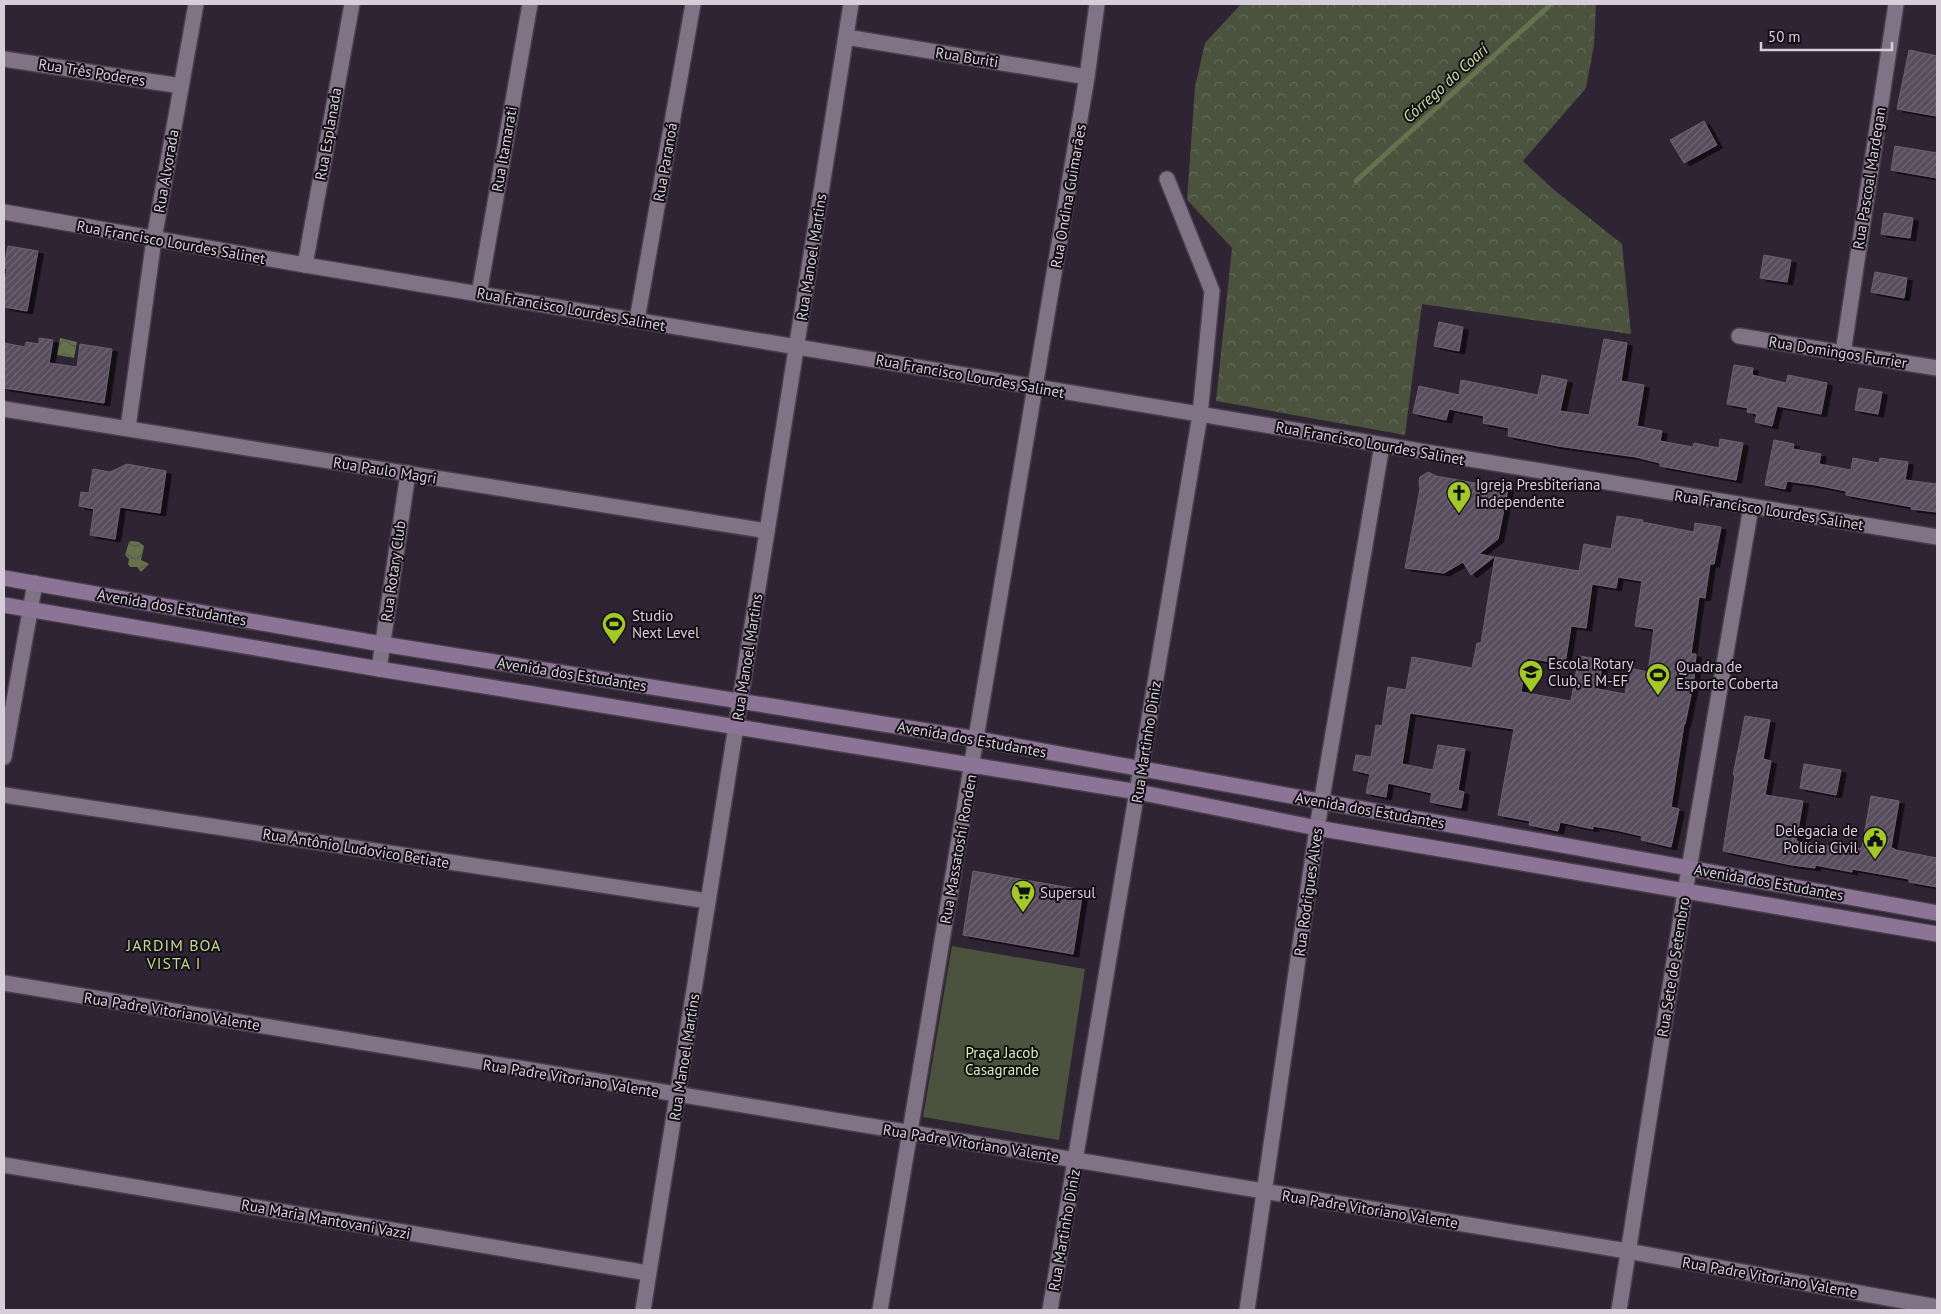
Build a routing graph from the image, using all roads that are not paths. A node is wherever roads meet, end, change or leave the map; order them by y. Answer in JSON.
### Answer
{"nodes":[{"id":1,"x":196,"y":4,"type":"edge"},
{"id":2,"x":352,"y":4,"type":"edge"},
{"id":3,"x":530,"y":4,"type":"edge"},
{"id":4,"x":693,"y":4,"type":"edge"},
{"id":5,"x":851,"y":4,"type":"edge"},
{"id":6,"x":1097,"y":4,"type":"edge"},
{"id":7,"x":1896,"y":4,"type":"edge"},
{"id":8,"x":846,"y":38,"type":"junction"},
{"id":9,"x":4,"y":59,"type":"edge"},
{"id":10,"x":1088,"y":77,"type":"junction"},
{"id":11,"x":181,"y":86,"type":"junction"},
{"id":12,"x":1167,"y":179,"type":"dead end"},
{"id":13,"x":4,"y":212,"type":"edge"},
{"id":14,"x":154,"y":239,"type":"junction"},
{"id":15,"x":305,"y":265,"type":"junction"},
{"id":16,"x":479,"y":294,"type":"junction"},
{"id":17,"x":637,"y":320,"type":"junction"},
{"id":18,"x":1739,"y":336,"type":"dead end"},
{"id":19,"x":796,"y":347,"type":"junction"},
{"id":20,"x":1843,"y":353,"type":"junction"},
{"id":21,"x":1937,"y":368,"type":"edge"},
{"id":22,"x":1035,"y":387,"type":"junction"},
{"id":23,"x":4,"y":409,"type":"edge"},
{"id":24,"x":1200,"y":415,"type":"junction"},
{"id":25,"x":128,"y":428,"type":"junction"},
{"id":26,"x":1382,"y":445,"type":"junction"},
{"id":27,"x":408,"y":473,"type":"junction"},
{"id":28,"x":1751,"y":506,"type":"junction"},
{"id":29,"x":767,"y":531,"type":"junction"},
{"id":30,"x":1937,"y":537,"type":"edge"},
{"id":31,"x":4,"y":578,"type":"edge"},
{"id":32,"x":35,"y":583,"type":"junction"},
{"id":33,"x":4,"y":605,"type":"edge"},
{"id":34,"x":30,"y":610,"type":"junction"},
{"id":35,"x":382,"y":644,"type":"junction"},
{"id":36,"x":378,"y":669,"type":"junction"},
{"id":37,"x":566,"y":674,"type":"junction"},
{"id":38,"x":561,"y":698,"type":"junction"},
{"id":39,"x":740,"y":701,"type":"junction"},
{"id":40,"x":736,"y":727,"type":"junction"},
{"id":41,"x":976,"y":739,"type":"junction"},
{"id":42,"x":4,"y":757,"type":"edge"},
{"id":43,"x":972,"y":765,"type":"junction"},
{"id":44,"x":1141,"y":768,"type":"junction"},
{"id":45,"x":1138,"y":792,"type":"junction"},
{"id":46,"x":4,"y":796,"type":"edge"},
{"id":47,"x":1322,"y":800,"type":"junction"},
{"id":48,"x":1459,"y":826,"type":"junction"},
{"id":49,"x":1317,"y":828,"type":"junction"},
{"id":50,"x":1570,"y":846,"type":"junction"},
{"id":51,"x":1455,"y":852,"type":"junction"},
{"id":52,"x":1689,"y":868,"type":"junction"},
{"id":53,"x":1566,"y":872,"type":"junction"},
{"id":54,"x":1684,"y":892,"type":"junction"},
{"id":55,"x":1828,"y":892,"type":"junction"},
{"id":56,"x":708,"y":901,"type":"junction"},
{"id":57,"x":1937,"y":913,"type":"edge"},
{"id":58,"x":1823,"y":916,"type":"junction"},
{"id":59,"x":1936,"y":934,"type":"edge"},
{"id":60,"x":4,"y":983,"type":"edge"},
{"id":61,"x":678,"y":1095,"type":"junction"},
{"id":62,"x":909,"y":1132,"type":"junction"},
{"id":63,"x":1076,"y":1160,"type":"junction"},
{"id":64,"x":4,"y":1165,"type":"edge"},
{"id":65,"x":1265,"y":1192,"type":"junction"},
{"id":66,"x":1627,"y":1251,"type":"junction"},
{"id":67,"x":648,"y":1273,"type":"junction"},
{"id":68,"x":1937,"y":1307,"type":"edge"},
{"id":69,"x":643,"y":1310,"type":"edge"},
{"id":70,"x":880,"y":1310,"type":"edge"},
{"id":71,"x":1050,"y":1310,"type":"edge"},
{"id":72,"x":1247,"y":1310,"type":"edge"},
{"id":73,"x":1619,"y":1310,"type":"edge"}],
"edges":[{"from":1,"to":11,"type":"street","name":"Rua Alvorada"},
{"from":2,"to":15,"type":"street","name":"Rua Esplanada"},
{"from":3,"to":16,"type":"street","name":"Rua Itamarati"},
{"from":4,"to":17,"type":"street","name":"Rua Paranoá"},
{"from":5,"to":8,"type":"street","name":"Rua Manoel Martins"},
{"from":6,"to":10,"type":"street","name":"Rua Ondina Guimarães"},
{"from":7,"to":20,"type":"street","name":"Rua Pascoal Mardegan"},
{"from":8,"to":10,"type":"street","name":"Rua Buriti"},
{"from":8,"to":19,"type":"street","name":"Rua Manoel Martins"},
{"from":9,"to":11,"type":"street","name":"Rua Três Poderes"},
{"from":10,"to":22,"type":"street","name":"Rua Ondina Guimarães"},
{"from":11,"to":14,"type":"street","name":"Rua Alvorada"},
{"from":12,"to":24,"type":"street","name":"Rua Martinho Diniz"},
{"from":13,"to":14,"type":"street","name":"Rua Francisco Lourdes Salinet"},
{"from":14,"to":15,"type":"street","name":"Rua Francisco Lourdes Salinet"},
{"from":14,"to":25,"type":"street","name":"Rua Alvorada"},
{"from":15,"to":16,"type":"street","name":"Rua Francisco Lourdes Salinet"},
{"from":16,"to":17,"type":"street","name":"Rua Francisco Lourdes Salinet"},
{"from":17,"to":19,"type":"street","name":"Rua Francisco Lourdes Salinet"},
{"from":18,"to":20,"type":"street","name":"Rua Domingos Furrier"},
{"from":19,"to":22,"type":"street","name":"Rua Francisco Lourdes Salinet"},
{"from":19,"to":29,"type":"street","name":"Rua Manoel Martins"},
{"from":20,"to":21,"type":"street","name":"Rua Domingos Furrier"},
{"from":22,"to":24,"type":"street","name":"Rua Francisco Lourdes Salinet"},
{"from":22,"to":41,"type":"street","name":"Rua Massatoshi Ronden"},
{"from":23,"to":25,"type":"street","name":"Rua Paulo Magri"},
{"from":24,"to":26,"type":"street","name":"Rua Francisco Lourdes Salinet"},
{"from":24,"to":44,"type":"street","name":"Rua Martinho Diniz"},
{"from":25,"to":27,"type":"street","name":"Rua Paulo Magri"},
{"from":26,"to":28,"type":"street","name":"Rua Francisco Lourdes Salinet"},
{"from":26,"to":47,"type":"street","name":"Rua Rodrigues Alves"},
{"from":27,"to":29,"type":"street","name":"Rua Paulo Magri"},
{"from":27,"to":35,"type":"street","name":"Rua Rotary Club"},
{"from":28,"to":30,"type":"street","name":"Rua Francisco Lourdes Salinet"},
{"from":28,"to":52,"type":"street","name":"Rua Sete de Setembro"},
{"from":29,"to":39,"type":"street","name":"Rua Manoel Martins"},
{"from":31,"to":32,"type":"street","name":"Avenida dos Estudantes"},
{"from":32,"to":34,"type":"street"},
{"from":32,"to":35,"type":"street","name":"Avenida dos Estudantes"},
{"from":33,"to":34,"type":"street","name":"Avenida dos Estudantes"},
{"from":34,"to":36,"type":"street","name":"Avenida dos Estudantes"},
{"from":34,"to":42,"type":"street"},
{"from":35,"to":36,"type":"street","name":"Rua Rotary Club"},
{"from":35,"to":37,"type":"street","name":"Avenida dos Estudantes"},
{"from":36,"to":38,"type":"street","name":"Avenida dos Estudantes"},
{"from":37,"to":38,"type":"street"},
{"from":37,"to":39,"type":"street","name":"Avenida dos Estudantes"},
{"from":38,"to":40,"type":"street","name":"Avenida dos Estudantes"},
{"from":39,"to":40,"type":"street","name":"Rua Manoel Martins"},
{"from":39,"to":41,"type":"street","name":"Avenida dos Estudantes"},
{"from":40,"to":43,"type":"street","name":"Avenida dos Estudantes"},
{"from":40,"to":56,"type":"street","name":"Rua Manoel Martins"},
{"from":41,"to":43,"type":"street","name":"Rua Massatoshi Ronden"},
{"from":41,"to":44,"type":"street","name":"Avenida dos Estudantes"},
{"from":43,"to":45,"type":"street","name":"Avenida dos Estudantes"},
{"from":43,"to":62,"type":"street","name":"Rua Massatoshi Ronden"},
{"from":44,"to":45,"type":"street","name":"Rua Martinho Diniz"},
{"from":44,"to":47,"type":"street","name":"Avenida dos Estudantes"},
{"from":45,"to":49,"type":"street","name":"Avenida dos Estudantes"},
{"from":45,"to":63,"type":"street","name":"Rua Martinho Diniz"},
{"from":46,"to":56,"type":"street","name":"Rua Antônio Ludovico Betiate"},
{"from":47,"to":48,"type":"street","name":"Avenida dos Estudantes"},
{"from":47,"to":49,"type":"street","name":"Rua Rodrigues Alves"},
{"from":48,"to":50,"type":"street","name":"Avenida dos Estudantes"},
{"from":48,"to":51,"type":"street"},
{"from":49,"to":51,"type":"street","name":"Avenida dos Estudantes"},
{"from":49,"to":65,"type":"street","name":"Rua Rodrigues Alves"},
{"from":50,"to":52,"type":"street","name":"Avenida dos Estudantes"},
{"from":50,"to":53,"type":"street"},
{"from":51,"to":53,"type":"street","name":"Avenida dos Estudantes"},
{"from":52,"to":54,"type":"street","name":"Rua Sete de Setembro"},
{"from":52,"to":55,"type":"street","name":"Avenida dos Estudantes"},
{"from":53,"to":54,"type":"street","name":"Avenida dos Estudantes"},
{"from":54,"to":58,"type":"street","name":"Avenida dos Estudantes"},
{"from":54,"to":66,"type":"street","name":"Rua Sete de Setembro"},
{"from":55,"to":57,"type":"street","name":"Avenida dos Estudantes"},
{"from":55,"to":58,"type":"street"},
{"from":56,"to":61,"type":"street","name":"Rua Manoel Martins"},
{"from":57,"to":59,"type":"street"},
{"from":58,"to":59,"type":"street","name":"Avenida dos Estudantes"},
{"from":60,"to":61,"type":"street","name":"Rua Padre Vitoriano Valente"},
{"from":61,"to":62,"type":"street","name":"Rua Padre Vitoriano Valente"},
{"from":61,"to":67,"type":"street","name":"Rua Manoel Martins"},
{"from":62,"to":63,"type":"street","name":"Rua Padre Vitoriano Valente"},
{"from":62,"to":70,"type":"street","name":"Rua Massatoshi Ronden"},
{"from":63,"to":65,"type":"street","name":"Rua Padre Vitoriano Valente"},
{"from":63,"to":71,"type":"street","name":"Rua Martinho Diniz"},
{"from":64,"to":67,"type":"street","name":"Rua Maria Mantovani Vazzi"},
{"from":65,"to":66,"type":"street","name":"Rua Padre Vitoriano Valente"},
{"from":65,"to":72,"type":"street","name":"Rua Rodrigues Alves"},
{"from":66,"to":68,"type":"street","name":"Rua Padre Vitoriano Valente"},
{"from":66,"to":73,"type":"street","name":"Rua Sete de Setembro"},
{"from":67,"to":69,"type":"street","name":"Rua Manoel Martins"}]}
